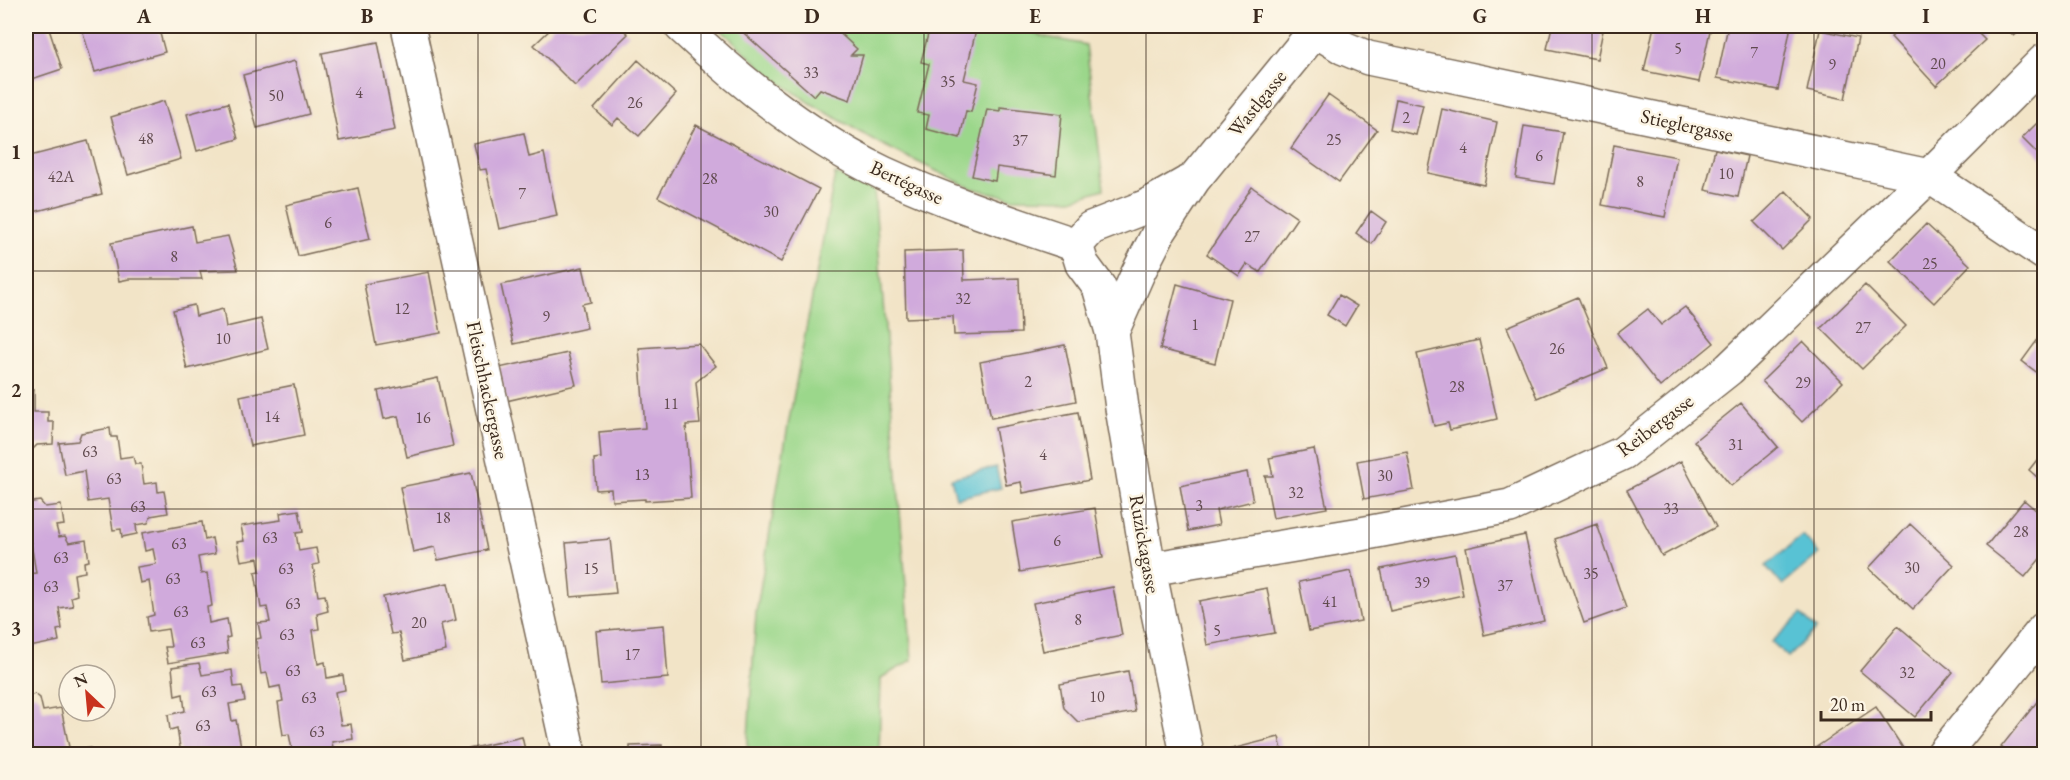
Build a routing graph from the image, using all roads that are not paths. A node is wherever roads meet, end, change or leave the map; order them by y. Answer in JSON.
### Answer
{"nodes":[{"id":1,"x":408,"y":26,"type":"edge"},
{"id":2,"x":681,"y":26,"type":"edge"},
{"id":3,"x":1314,"y":27,"type":"edge"},
{"id":4,"x":2044,"y":61,"type":"edge"},
{"id":5,"x":1929,"y":176,"type":"junction"},
{"id":6,"x":1194,"y":179,"type":"junction"},
{"id":7,"x":1076,"y":245,"type":"junction"},
{"id":8,"x":2044,"y":253,"type":"edge"},
{"id":9,"x":1112,"y":332,"type":"junction"},
{"id":10,"x":1149,"y":568,"type":"junction"},
{"id":11,"x":2044,"y":629,"type":"edge"},
{"id":12,"x":569,"y":754,"type":"edge"},
{"id":13,"x":1187,"y":754,"type":"edge"},
{"id":14,"x":1943,"y":754,"type":"edge"}],
"edges":[{"from":1,"to":12,"type":"street","name":"Fleischhackergasse"},
{"from":2,"to":7,"type":"street","name":"Bertégasse"},
{"from":3,"to":5,"type":"street","name":"Stieglergasse"},
{"from":3,"to":6,"type":"street","name":"Wastlgasse"},
{"from":4,"to":5,"type":"street","name":"Reibergasse"},
{"from":5,"to":8,"type":"street","name":"Stieglergasse"},
{"from":5,"to":10,"type":"street","name":"Reibergasse"},
{"from":6,"to":7,"type":"street","name":"Wastlgasse"},
{"from":6,"to":9,"type":"street","name":"Wastlgasse"},
{"from":7,"to":9,"type":"street"},
{"from":9,"to":10,"type":"street","name":"Ruzickagasse"},
{"from":10,"to":13,"type":"street","name":"Ruzickagasse"},
{"from":11,"to":14,"type":"street"}]}
